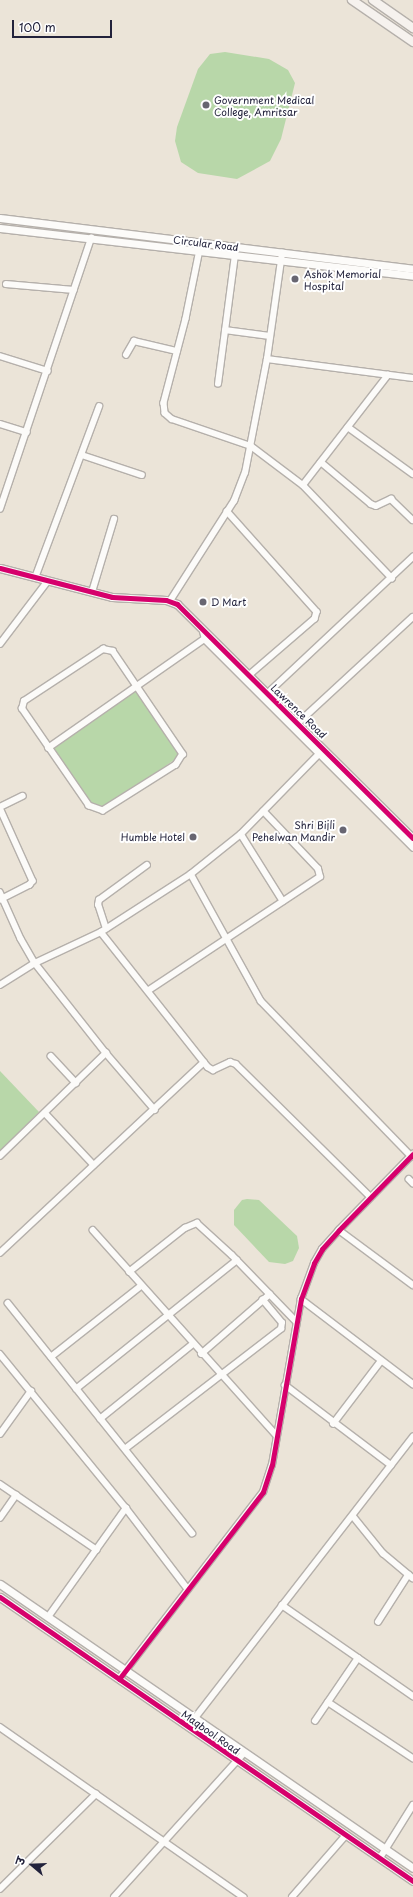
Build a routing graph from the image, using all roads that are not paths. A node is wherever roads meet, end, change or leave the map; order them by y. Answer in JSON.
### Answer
{"nodes":[{"id":1,"x":352,"y":0,"type":"edge"},
{"id":2,"x":373,"y":0,"type":"edge"},
{"id":3,"x":413,"y":28,"type":"edge"},
{"id":4,"x":413,"y":42,"type":"edge"},
{"id":5,"x":0,"y":218,"type":"edge"},
{"id":6,"x":0,"y":228,"type":"edge"},
{"id":7,"x":91,"y":238,"type":"junction"},
{"id":8,"x":200,"y":250,"type":"junction"},
{"id":9,"x":282,"y":253,"type":"junction"},
{"id":10,"x":235,"y":255,"type":"junction"},
{"id":11,"x":280,"y":261,"type":"junction"},
{"id":12,"x":413,"y":269,"type":"edge"},
{"id":13,"x":413,"y":276,"type":"edge"},
{"id":14,"x":6,"y":284,"type":"dead end"},
{"id":15,"x":74,"y":290,"type":"junction"},
{"id":16,"x":225,"y":330,"type":"junction"},
{"id":17,"x":270,"y":336,"type":"junction"},
{"id":18,"x":178,"y":351,"type":"junction"},
{"id":19,"x":126,"y":355,"type":"dead end"},
{"id":20,"x":0,"y":356,"type":"edge"},
{"id":21,"x":267,"y":359,"type":"junction"},
{"id":22,"x":48,"y":371,"type":"junction"},
{"id":23,"x":388,"y":375,"type":"junction"},
{"id":24,"x":413,"y":378,"type":"edge"},
{"id":25,"x":218,"y":384,"type":"dead end"},
{"id":26,"x":99,"y":407,"type":"dead end"},
{"id":27,"x":0,"y":424,"type":"edge"},
{"id":28,"x":348,"y":427,"type":"junction"},
{"id":29,"x":27,"y":432,"type":"junction"},
{"id":30,"x":251,"y":446,"type":"junction"},
{"id":31,"x":82,"y":455,"type":"junction"},
{"id":32,"x":321,"y":462,"type":"junction"},
{"id":33,"x":413,"y":474,"type":"edge"},
{"id":34,"x":142,"y":475,"type":"dead end"},
{"id":35,"x":303,"y":485,"type":"junction"},
{"id":36,"x":0,"y":509,"type":"edge"},
{"id":37,"x":227,"y":511,"type":"junction"},
{"id":38,"x":114,"y":519,"type":"dead end"},
{"id":39,"x":413,"y":520,"type":"edge"},
{"id":40,"x":413,"y":557,"type":"edge"},
{"id":41,"x":0,"y":568,"type":"edge"},
{"id":42,"x":35,"y":578,"type":"junction"},
{"id":43,"x":392,"y":578,"type":"junction"},
{"id":44,"x":47,"y":582,"type":"junction"},
{"id":45,"x":92,"y":592,"type":"junction"},
{"id":46,"x":170,"y":601,"type":"junction"},
{"id":47,"x":413,"y":617,"type":"edge"},
{"id":48,"x":206,"y":635,"type":"junction"},
{"id":49,"x":0,"y":644,"type":"edge"},
{"id":50,"x":250,"y":675,"type":"junction"},
{"id":51,"x":136,"y":686,"type":"junction"},
{"id":52,"x":268,"y":693,"type":"junction"},
{"id":53,"x":298,"y":723,"type":"junction"},
{"id":54,"x":48,"y":748,"type":"junction"},
{"id":55,"x":320,"y":753,"type":"junction"},
{"id":56,"x":23,"y":796,"type":"dead end"},
{"id":57,"x":0,"y":807,"type":"edge"},
{"id":58,"x":264,"y":812,"type":"junction"},
{"id":59,"x":241,"y":834,"type":"junction"},
{"id":60,"x":413,"y":838,"type":"edge"},
{"id":61,"x":413,"y":847,"type":"edge"},
{"id":62,"x":147,"y":864,"type":"dead end"},
{"id":63,"x":192,"y":874,"type":"junction"},
{"id":64,"x":0,"y":892,"type":"edge"},
{"id":65,"x":1,"y":899,"type":"edge"},
{"id":66,"x":283,"y":901,"type":"junction"},
{"id":67,"x":104,"y":930,"type":"junction"},
{"id":68,"x":226,"y":940,"type":"junction"},
{"id":69,"x":35,"y":962,"type":"junction"},
{"id":70,"x":0,"y":985,"type":"edge"},
{"id":71,"x":149,"y":990,"type":"junction"},
{"id":72,"x":106,"y":1053,"type":"junction"},
{"id":73,"x":51,"y":1056,"type":"dead end"},
{"id":74,"x":204,"y":1062,"type":"junction"},
{"id":75,"x":76,"y":1083,"type":"junction"},
{"id":76,"x":155,"y":1110,"type":"junction"},
{"id":77,"x":45,"y":1113,"type":"junction"},
{"id":78,"x":412,"y":1155,"type":"edge"},
{"id":79,"x":0,"y":1156,"type":"edge"},
{"id":80,"x":94,"y":1165,"type":"junction"},
{"id":81,"x":370,"y":1196,"type":"junction"},
{"id":82,"x":92,"y":1230,"type":"dead end"},
{"id":83,"x":339,"y":1230,"type":"junction"},
{"id":84,"x":0,"y":1254,"type":"edge"},
{"id":85,"x":237,"y":1260,"type":"junction"},
{"id":86,"x":129,"y":1272,"type":"junction"},
{"id":87,"x":413,"y":1285,"type":"edge"},
{"id":88,"x":141,"y":1286,"type":"junction"},
{"id":89,"x":270,"y":1294,"type":"junction"},
{"id":90,"x":301,"y":1299,"type":"junction"},
{"id":91,"x":263,"y":1300,"type":"junction"},
{"id":92,"x":8,"y":1303,"type":"dead end"},
{"id":93,"x":167,"y":1316,"type":"junction"},
{"id":94,"x":297,"y":1322,"type":"junction"},
{"id":95,"x":193,"y":1344,"type":"junction"},
{"id":96,"x":0,"y":1354,"type":"edge"},
{"id":97,"x":201,"y":1354,"type":"junction"},
{"id":98,"x":51,"y":1357,"type":"junction"},
{"id":99,"x":381,"y":1361,"type":"junction"},
{"id":100,"x":221,"y":1374,"type":"junction"},
{"id":101,"x":413,"y":1384,"type":"edge"},
{"id":102,"x":285,"y":1386,"type":"junction"},
{"id":103,"x":76,"y":1389,"type":"junction"},
{"id":104,"x":31,"y":1391,"type":"junction"},
{"id":105,"x":100,"y":1419,"type":"junction"},
{"id":106,"x":333,"y":1424,"type":"junction"},
{"id":107,"x":0,"y":1434,"type":"edge"},
{"id":108,"x":277,"y":1436,"type":"junction"},
{"id":109,"x":413,"y":1437,"type":"edge"},
{"id":110,"x":125,"y":1449,"type":"junction"},
{"id":111,"x":391,"y":1465,"type":"junction"},
{"id":112,"x":0,"y":1484,"type":"edge"},
{"id":113,"x":16,"y":1495,"type":"junction"},
{"id":114,"x":126,"y":1508,"type":"junction"},
{"id":115,"x":352,"y":1516,"type":"junction"},
{"id":116,"x":0,"y":1518,"type":"edge"},
{"id":117,"x":192,"y":1533,"type":"dead end"},
{"id":118,"x":98,"y":1550,"type":"junction"},
{"id":119,"x":411,"y":1577,"type":"edge"},
{"id":120,"x":0,"y":1584,"type":"edge"},
{"id":121,"x":188,"y":1589,"type":"junction"},
{"id":122,"x":0,"y":1597,"type":"edge"},
{"id":123,"x":282,"y":1605,"type":"junction"},
{"id":124,"x":48,"y":1617,"type":"junction"},
{"id":125,"x":378,"y":1622,"type":"dead end"},
{"id":126,"x":358,"y":1658,"type":"junction"},
{"id":127,"x":126,"y":1671,"type":"junction"},
{"id":128,"x":119,"y":1679,"type":"junction"},
{"id":129,"x":413,"y":1696,"type":"edge"},
{"id":130,"x":328,"y":1702,"type":"junction"},
{"id":131,"x":195,"y":1718,"type":"junction"},
{"id":132,"x":315,"y":1721,"type":"dead end"},
{"id":133,"x":0,"y":1727,"type":"edge"},
{"id":134,"x":244,"y":1754,"type":"junction"},
{"id":135,"x":413,"y":1758,"type":"edge"},
{"id":136,"x":238,"y":1762,"type":"junction"},
{"id":137,"x":96,"y":1794,"type":"junction"},
{"id":138,"x":413,"y":1805,"type":"edge"},
{"id":139,"x":346,"y":1835,"type":"junction"},
{"id":140,"x":164,"y":1840,"type":"junction"},
{"id":141,"x":386,"y":1850,"type":"junction"},
{"id":142,"x":380,"y":1858,"type":"junction"},
{"id":143,"x":413,"y":1868,"type":"edge"},
{"id":144,"x":413,"y":1881,"type":"edge"},
{"id":145,"x":0,"y":1889,"type":"edge"},
{"id":146,"x":241,"y":1896,"type":"edge"},
{"id":147,"x":114,"y":1897,"type":"edge"},
{"id":148,"x":292,"y":1897,"type":"edge"}],
"edges":[{"from":1,"to":4,"type":"main road"},
{"from":2,"to":3,"type":"main road"},
{"from":5,"to":9,"type":"street","name":"Circular Road"},
{"from":6,"to":7,"type":"street","name":"Circular Road"},
{"from":7,"to":8,"type":"street","name":"Circular Road"},
{"from":7,"to":15,"type":"street"},
{"from":8,"to":10,"type":"street","name":"Circular Road"},
{"from":8,"to":18,"type":"street"},
{"from":9,"to":11,"type":"street"},
{"from":9,"to":12,"type":"street","name":"Circular Road"},
{"from":10,"to":11,"type":"street","name":"Circular Road"},
{"from":10,"to":16,"type":"street"},
{"from":11,"to":13,"type":"street","name":"Circular Road"},
{"from":11,"to":17,"type":"street"},
{"from":14,"to":15,"type":"street"},
{"from":15,"to":22,"type":"street"},
{"from":16,"to":17,"type":"street"},
{"from":16,"to":25,"type":"street"},
{"from":17,"to":21,"type":"street"},
{"from":18,"to":19,"type":"street"},
{"from":18,"to":30,"type":"street"},
{"from":20,"to":22,"type":"street"},
{"from":21,"to":23,"type":"street"},
{"from":21,"to":30,"type":"street"},
{"from":22,"to":29,"type":"street"},
{"from":23,"to":24,"type":"street"},
{"from":23,"to":28,"type":"street"},
{"from":26,"to":31,"type":"street"},
{"from":27,"to":29,"type":"street"},
{"from":28,"to":32,"type":"street"},
{"from":28,"to":33,"type":"street"},
{"from":29,"to":36,"type":"street"},
{"from":30,"to":35,"type":"street"},
{"from":30,"to":37,"type":"street"},
{"from":31,"to":34,"type":"street"},
{"from":31,"to":42,"type":"street"},
{"from":32,"to":35,"type":"street"},
{"from":32,"to":39,"type":"street"},
{"from":35,"to":43,"type":"street"},
{"from":37,"to":46,"type":"street"},
{"from":37,"to":50,"type":"street"},
{"from":38,"to":45,"type":"street"},
{"from":40,"to":43,"type":"street"},
{"from":41,"to":42,"type":"street"},
{"from":42,"to":44,"type":"street"},
{"from":43,"to":52,"type":"street"},
{"from":44,"to":45,"type":"street"},
{"from":44,"to":49,"type":"street"},
{"from":45,"to":46,"type":"street"},
{"from":46,"to":48,"type":"street","name":"Lawrence Road"},
{"from":47,"to":53,"type":"street"},
{"from":48,"to":50,"type":"street","name":"Lawrence Road"},
{"from":48,"to":51,"type":"street"},
{"from":48,"to":55,"type":"street","name":"Lawrence Road"},
{"from":50,"to":52,"type":"street","name":"Lawrence Road"},
{"from":51,"to":54,"type":"street"},
{"from":51,"to":54,"type":"street"},
{"from":51,"to":54,"type":"street"},
{"from":52,"to":53,"type":"street","name":"Lawrence Road"},
{"from":53,"to":60,"type":"street","name":"Lawrence Road"},
{"from":55,"to":58,"type":"street"},
{"from":55,"to":61,"type":"street","name":"Lawrence Road"},
{"from":56,"to":57,"type":"street"},
{"from":57,"to":65,"type":"street"},
{"from":58,"to":59,"type":"street"},
{"from":58,"to":66,"type":"street"},
{"from":59,"to":63,"type":"street"},
{"from":59,"to":66,"type":"street"},
{"from":62,"to":67,"type":"street"},
{"from":63,"to":67,"type":"street"},
{"from":63,"to":68,"type":"street"},
{"from":64,"to":65,"type":"street"},
{"from":65,"to":69,"type":"street"},
{"from":66,"to":68,"type":"street"},
{"from":67,"to":69,"type":"street"},
{"from":67,"to":71,"type":"street"},
{"from":68,"to":71,"type":"street"},
{"from":68,"to":78,"type":"street"},
{"from":69,"to":70,"type":"street"},
{"from":69,"to":72,"type":"street"},
{"from":71,"to":74,"type":"street"},
{"from":72,"to":75,"type":"street"},
{"from":72,"to":76,"type":"street"},
{"from":73,"to":75,"type":"street"},
{"from":74,"to":76,"type":"street"},
{"from":74,"to":81,"type":"street"},
{"from":75,"to":77,"type":"street"},
{"from":76,"to":80,"type":"street"},
{"from":77,"to":79,"type":"street"},
{"from":77,"to":80,"type":"street"},
{"from":78,"to":81,"type":"street"},
{"from":80,"to":84,"type":"street"},
{"from":81,"to":83,"type":"street"},
{"from":82,"to":86,"type":"street"},
{"from":83,"to":87,"type":"street"},
{"from":83,"to":90,"type":"street"},
{"from":85,"to":86,"type":"street"},
{"from":85,"to":89,"type":"street"},
{"from":85,"to":93,"type":"street"},
{"from":86,"to":88,"type":"street"},
{"from":88,"to":93,"type":"street"},
{"from":88,"to":98,"type":"street"},
{"from":89,"to":91,"type":"street"},
{"from":89,"to":94,"type":"street"},
{"from":90,"to":94,"type":"street"},
{"from":90,"to":99,"type":"street"},
{"from":91,"to":97,"type":"street"},
{"from":91,"to":100,"type":"street"},
{"from":92,"to":98,"type":"street"},
{"from":93,"to":95,"type":"street"},
{"from":93,"to":103,"type":"street"},
{"from":94,"to":102,"type":"street"},
{"from":95,"to":97,"type":"street"},
{"from":95,"to":105,"type":"street"},
{"from":96,"to":104,"type":"street"},
{"from":97,"to":100,"type":"street"},
{"from":98,"to":103,"type":"street"},
{"from":99,"to":101,"type":"street"},
{"from":99,"to":106,"type":"street"},
{"from":100,"to":108,"type":"street"},
{"from":100,"to":110,"type":"street"},
{"from":102,"to":106,"type":"street"},
{"from":102,"to":108,"type":"street"},
{"from":103,"to":105,"type":"street"},
{"from":104,"to":107,"type":"street"},
{"from":104,"to":114,"type":"street"},
{"from":105,"to":110,"type":"street"},
{"from":106,"to":111,"type":"street"},
{"from":108,"to":121,"type":"street"},
{"from":109,"to":111,"type":"street"},
{"from":110,"to":117,"type":"street"},
{"from":111,"to":115,"type":"street"},
{"from":112,"to":113,"type":"street"},
{"from":113,"to":116,"type":"street"},
{"from":113,"to":118,"type":"street"},
{"from":114,"to":118,"type":"street"},
{"from":114,"to":121,"type":"street"},
{"from":115,"to":119,"type":"street"},
{"from":115,"to":123,"type":"street"},
{"from":118,"to":124,"type":"street"},
{"from":119,"to":125,"type":"street"},
{"from":120,"to":124,"type":"street","name":"Maqbool Road"},
{"from":121,"to":127,"type":"street"},
{"from":122,"to":128,"type":"street","name":"Maqbool Road"},
{"from":123,"to":126,"type":"street"},
{"from":123,"to":131,"type":"street"},
{"from":124,"to":127,"type":"street","name":"Maqbool Road"},
{"from":126,"to":129,"type":"street"},
{"from":126,"to":130,"type":"street"},
{"from":127,"to":128,"type":"street"},
{"from":127,"to":131,"type":"street","name":"Maqbool Road"},
{"from":128,"to":136,"type":"street","name":"Maqbool Road"},
{"from":130,"to":132,"type":"street"},
{"from":130,"to":135,"type":"street"},
{"from":131,"to":134,"type":"street","name":"Maqbool Road"},
{"from":133,"to":137,"type":"street"},
{"from":134,"to":136,"type":"street"},
{"from":134,"to":141,"type":"street","name":"Maqbool Road"},
{"from":136,"to":139,"type":"street","name":"Maqbool Road"},
{"from":136,"to":140,"type":"street"},
{"from":137,"to":140,"type":"street"},
{"from":137,"to":145,"type":"street"},
{"from":138,"to":141,"type":"street"},
{"from":139,"to":142,"type":"street","name":"Maqbool Road"},
{"from":139,"to":148,"type":"street"},
{"from":140,"to":146,"type":"street"},
{"from":140,"to":147,"type":"street"},
{"from":141,"to":142,"type":"street"},
{"from":141,"to":143,"type":"street","name":"Maqbool Road"},
{"from":142,"to":144,"type":"street","name":"Maqbool Road"}]}
